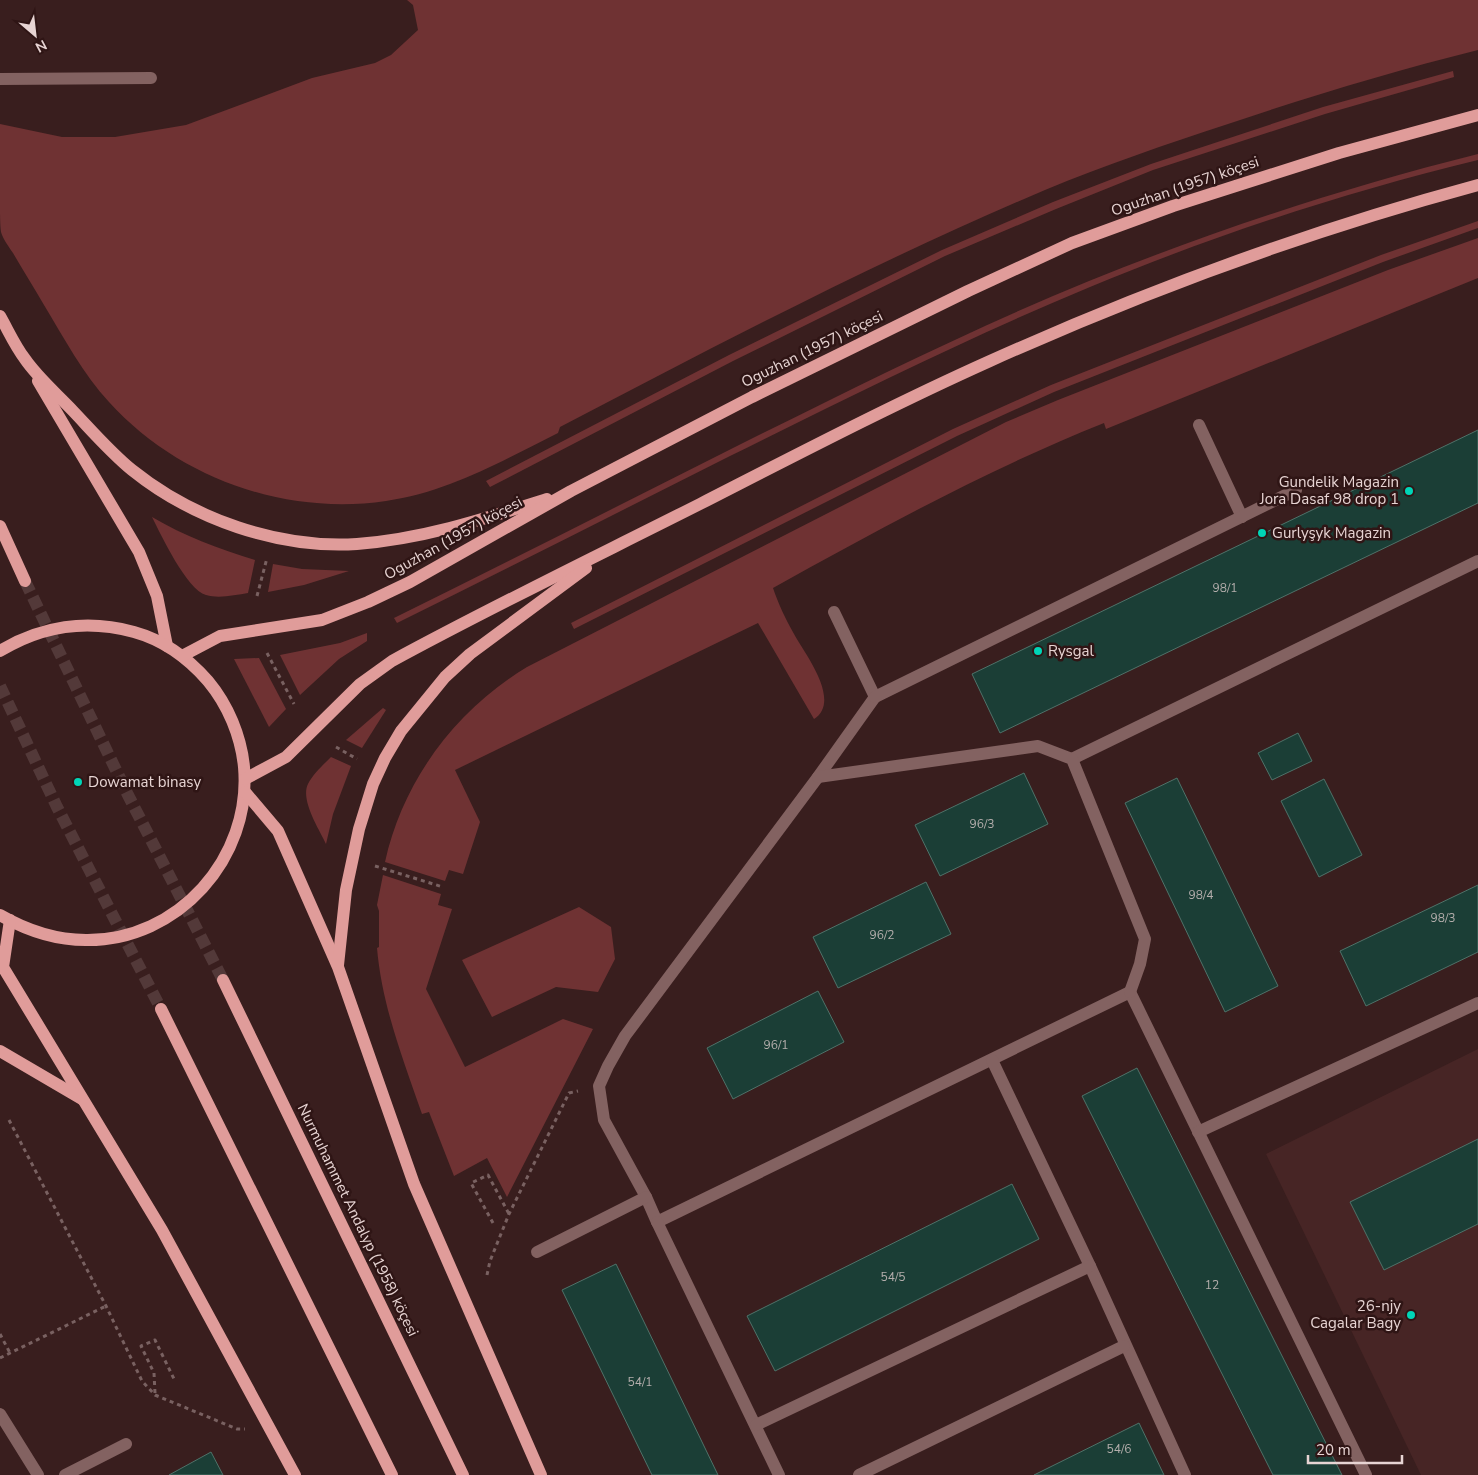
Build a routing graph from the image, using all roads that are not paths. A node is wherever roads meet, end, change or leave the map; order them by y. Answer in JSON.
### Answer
{"nodes":[{"id":1,"x":151,"y":78,"type":"dead end"},
{"id":2,"x":0,"y":79,"type":"edge"},
{"id":3,"x":1478,"y":115,"type":"edge"},
{"id":4,"x":1478,"y":186,"type":"edge"},
{"id":5,"x":0,"y":316,"type":"edge"},
{"id":6,"x":25,"y":359,"type":"junction"},
{"id":7,"x":1199,"y":425,"type":"dead end"},
{"id":8,"x":1296,"y":490,"type":"dead end"},
{"id":9,"x":571,"y":491,"type":"junction"},
{"id":10,"x":1242,"y":517,"type":"junction"},
{"id":11,"x":0,"y":526,"type":"edge"},
{"id":12,"x":614,"y":547,"type":"junction"},
{"id":13,"x":1478,"y":561,"type":"edge"},
{"id":14,"x":25,"y":581,"type":"tunnel mouth"},
{"id":15,"x":834,"y":612,"type":"dead end"},
{"id":16,"x":168,"y":646,"type":"junction"},
{"id":17,"x":0,"y":652,"type":"edge"},
{"id":18,"x":182,"y":656,"type":"junction"},
{"id":19,"x":875,"y":697,"type":"junction"},
{"id":20,"x":1072,"y":759,"type":"junction"},
{"id":21,"x":818,"y":778,"type":"junction"},
{"id":22,"x":245,"y":785,"type":"junction"},
{"id":23,"x":5,"y":918,"type":"edge"},
{"id":24,"x":338,"y":968,"type":"junction"},
{"id":25,"x":223,"y":980,"type":"tunnel mouth"},
{"id":26,"x":1130,"y":992,"type":"junction"},
{"id":27,"x":1478,"y":1003,"type":"edge"},
{"id":28,"x":161,"y":1009,"type":"tunnel mouth"},
{"id":29,"x":0,"y":1051,"type":"edge"},
{"id":30,"x":992,"y":1060,"type":"junction"},
{"id":31,"x":84,"y":1100,"type":"junction"},
{"id":32,"x":1198,"y":1132,"type":"junction"},
{"id":33,"x":646,"y":1197,"type":"junction"},
{"id":34,"x":657,"y":1222,"type":"junction"},
{"id":35,"x":537,"y":1252,"type":"dead end"},
{"id":36,"x":1090,"y":1266,"type":"junction"},
{"id":37,"x":1124,"y":1346,"type":"junction"},
{"id":38,"x":0,"y":1414,"type":"edge"},
{"id":39,"x":756,"y":1425,"type":"junction"},
{"id":40,"x":126,"y":1444,"type":"dead end"},
{"id":41,"x":38,"y":1475,"type":"edge"},
{"id":42,"x":66,"y":1475,"type":"edge"},
{"id":43,"x":295,"y":1475,"type":"edge"},
{"id":44,"x":392,"y":1475,"type":"edge"},
{"id":45,"x":463,"y":1475,"type":"edge"},
{"id":46,"x":541,"y":1475,"type":"edge"},
{"id":47,"x":779,"y":1475,"type":"edge"},
{"id":48,"x":859,"y":1475,"type":"edge"},
{"id":49,"x":1184,"y":1475,"type":"edge"},
{"id":50,"x":1366,"y":1475,"type":"edge"}],
"edges":[{"from":1,"to":2,"type":"lane"},
{"from":3,"to":9,"type":"main road","name":"Oguzhan (1957) köçesi"},
{"from":4,"to":12,"type":"main road"},
{"from":5,"to":6,"type":"main road"},
{"from":6,"to":9,"type":"main road"},
{"from":6,"to":16,"type":"main road"},
{"from":7,"to":10,"type":"lane"},
{"from":8,"to":10,"type":"lane"},
{"from":9,"to":18,"type":"main road","name":"Oguzhan (1957) köçesi"},
{"from":10,"to":19,"type":"lane"},
{"from":11,"to":14,"type":"main road"},
{"from":12,"to":22,"type":"main road"},
{"from":12,"to":24,"type":"main road"},
{"from":13,"to":20,"type":"lane"},
{"from":15,"to":19,"type":"lane"},
{"from":16,"to":17,"type":"main road"},
{"from":16,"to":18,"type":"main road"},
{"from":18,"to":22,"type":"main road"},
{"from":19,"to":21,"type":"lane"},
{"from":20,"to":21,"type":"lane"},
{"from":20,"to":26,"type":"lane"},
{"from":21,"to":33,"type":"lane"},
{"from":22,"to":23,"type":"main road"},
{"from":22,"to":24,"type":"main road"},
{"from":23,"to":31,"type":"main road"},
{"from":24,"to":46,"type":"main road"},
{"from":25,"to":45,"type":"main road","name":"Nurmuhammet Andalyp (1958) köçesi"},
{"from":26,"to":30,"type":"lane"},
{"from":26,"to":32,"type":"lane"},
{"from":27,"to":32,"type":"lane"},
{"from":28,"to":44,"type":"main road"},
{"from":29,"to":31,"type":"main road"},
{"from":30,"to":34,"type":"lane"},
{"from":30,"to":36,"type":"lane"},
{"from":31,"to":43,"type":"main road"},
{"from":32,"to":50,"type":"lane"},
{"from":33,"to":34,"type":"lane"},
{"from":33,"to":35,"type":"lane"},
{"from":34,"to":39,"type":"lane"},
{"from":36,"to":37,"type":"lane"},
{"from":36,"to":39,"type":"lane"},
{"from":37,"to":48,"type":"lane"},
{"from":37,"to":49,"type":"lane"},
{"from":38,"to":41,"type":"lane"},
{"from":39,"to":47,"type":"lane"},
{"from":40,"to":42,"type":"lane"}]}
